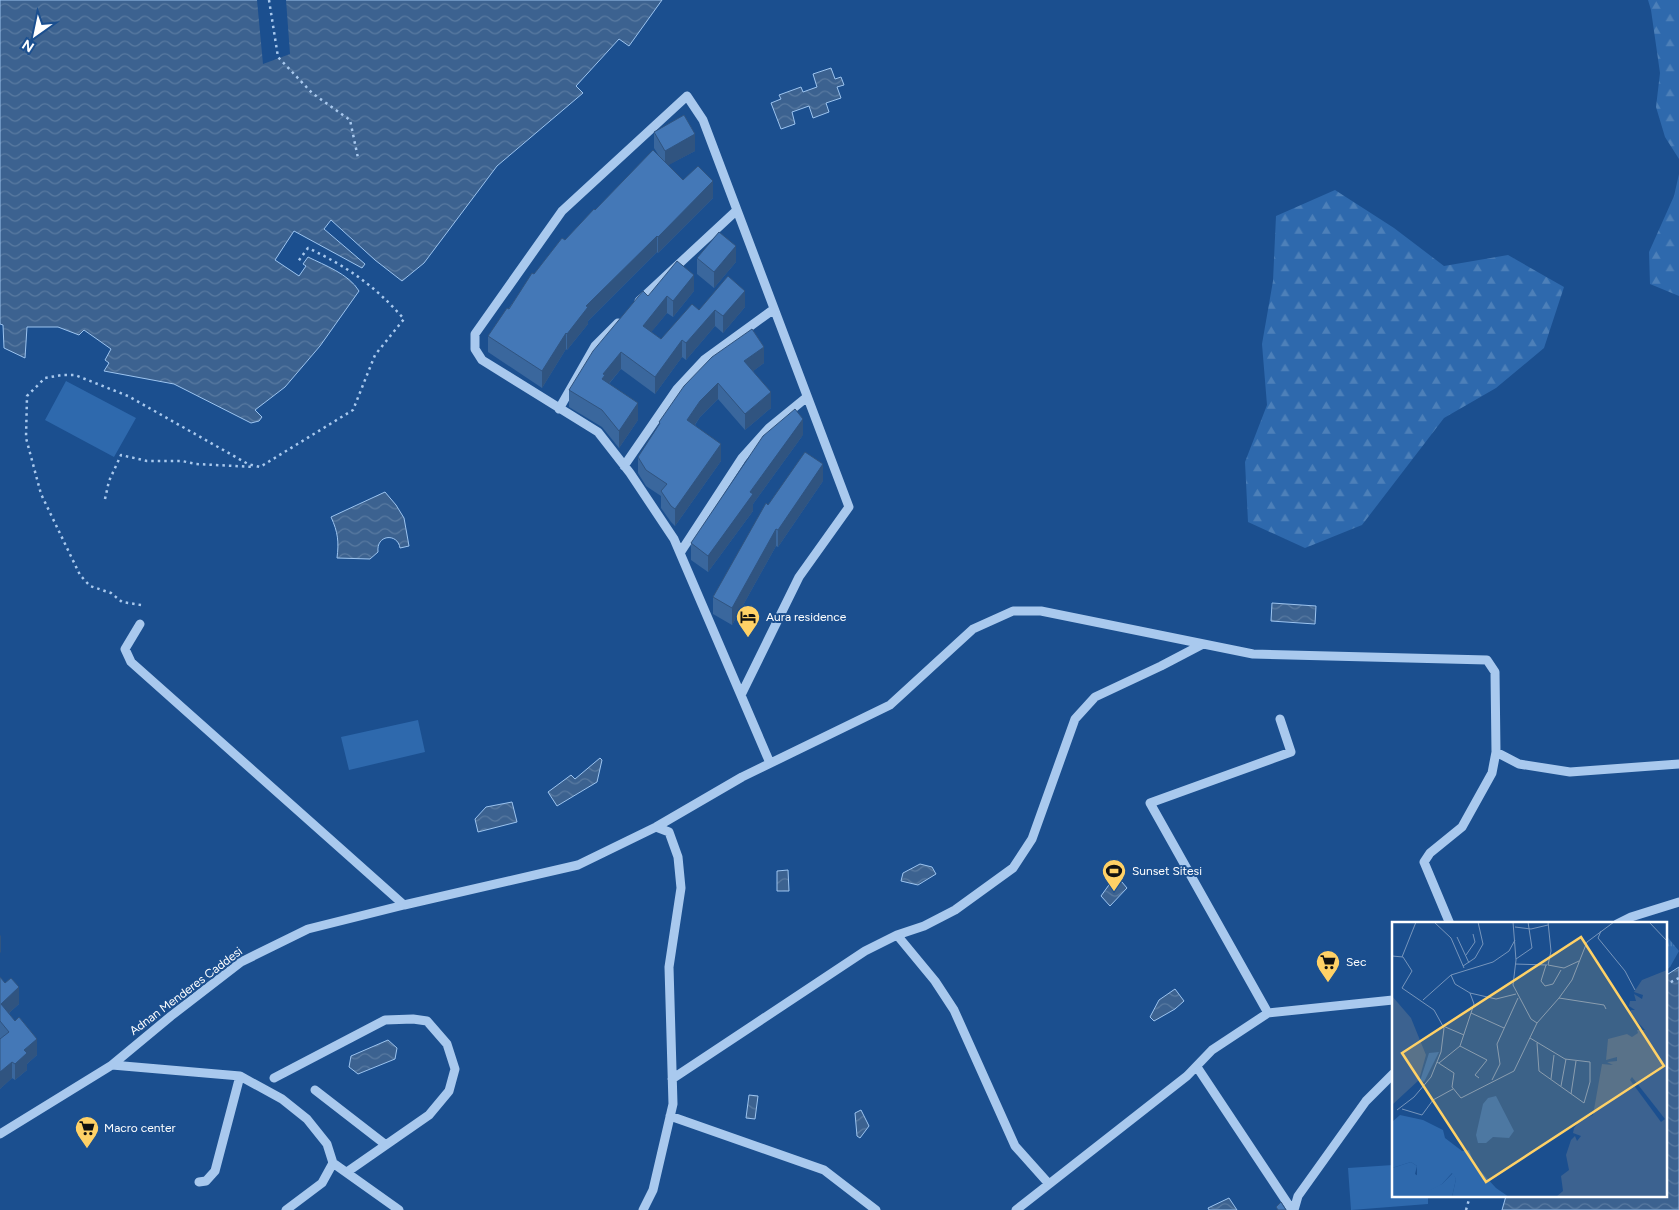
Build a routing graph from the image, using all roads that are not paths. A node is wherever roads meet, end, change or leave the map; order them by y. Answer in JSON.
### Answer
{"nodes":[{"id":1,"x":737,"y":210,"type":"junction"},
{"id":2,"x":774,"y":309,"type":"junction"},
{"id":3,"x":807,"y":397,"type":"junction"},
{"id":4,"x":559,"y":409,"type":"junction"},
{"id":5,"x":624,"y":466,"type":"junction"},
{"id":6,"x":680,"y":553,"type":"junction"},
{"id":7,"x":140,"y":624,"type":"dead end"},
{"id":8,"x":1204,"y":644,"type":"junction"},
{"id":9,"x":741,"y":695,"type":"junction"},
{"id":10,"x":1280,"y":719,"type":"dead end"},
{"id":11,"x":1496,"y":752,"type":"junction"},
{"id":12,"x":770,"y":764,"type":"junction"},
{"id":13,"x":1679,"y":764,"type":"edge"},
{"id":14,"x":656,"y":827,"type":"junction"},
{"id":15,"x":1679,"y":902,"type":"edge"},
{"id":16,"x":404,"y":906,"type":"junction"},
{"id":17,"x":1449,"y":922,"type":"edge"},
{"id":18,"x":1621,"y":922,"type":"edge"},
{"id":19,"x":897,"y":935,"type":"junction"},
{"id":20,"x":1392,"y":1000,"type":"edge"},
{"id":21,"x":1268,"y":1013,"type":"junction"},
{"id":22,"x":112,"y":1065,"type":"junction"},
{"id":23,"x":1197,"y":1066,"type":"junction"},
{"id":24,"x":1392,"y":1075,"type":"edge"},
{"id":25,"x":240,"y":1076,"type":"junction"},
{"id":26,"x":274,"y":1078,"type":"dead end"},
{"id":27,"x":672,"y":1079,"type":"junction"},
{"id":28,"x":315,"y":1090,"type":"dead end"},
{"id":29,"x":670,"y":1116,"type":"junction"},
{"id":30,"x":0,"y":1134,"type":"edge"},
{"id":31,"x":386,"y":1145,"type":"junction"},
{"id":32,"x":334,"y":1163,"type":"junction"},
{"id":33,"x":347,"y":1172,"type":"junction"},
{"id":34,"x":199,"y":1182,"type":"dead end"},
{"id":35,"x":1049,"y":1184,"type":"junction"},
{"id":36,"x":286,"y":1210,"type":"edge"},
{"id":37,"x":399,"y":1210,"type":"edge"},
{"id":38,"x":643,"y":1210,"type":"edge"},
{"id":39,"x":876,"y":1210,"type":"edge"},
{"id":40,"x":1016,"y":1210,"type":"edge"},
{"id":41,"x":1293,"y":1210,"type":"edge"}],
"edges":[{"from":1,"to":2,"type":"street"},
{"from":1,"to":4,"type":"street"},
{"from":1,"to":4,"type":"street"},
{"from":2,"to":3,"type":"street"},
{"from":2,"to":5,"type":"street"},
{"from":3,"to":6,"type":"street"},
{"from":3,"to":9,"type":"street"},
{"from":4,"to":5,"type":"street"},
{"from":5,"to":6,"type":"street"},
{"from":6,"to":9,"type":"street"},
{"from":7,"to":16,"type":"street"},
{"from":8,"to":11,"type":"street","name":"Adnan Menderes Caddesi"},
{"from":8,"to":12,"type":"street","name":"Adnan Menderes Caddesi"},
{"from":8,"to":19,"type":"street"},
{"from":9,"to":12,"type":"street"},
{"from":10,"to":21,"type":"street"},
{"from":11,"to":13,"type":"street"},
{"from":11,"to":17,"type":"street"},
{"from":12,"to":14,"type":"street","name":"Adnan Menderes Caddesi"},
{"from":14,"to":16,"type":"street","name":"Adnan Menderes Caddesi"},
{"from":14,"to":27,"type":"street"},
{"from":15,"to":18,"type":"street"},
{"from":16,"to":22,"type":"street","name":"Adnan Menderes Caddesi"},
{"from":19,"to":27,"type":"street"},
{"from":19,"to":35,"type":"street"},
{"from":20,"to":21,"type":"street"},
{"from":21,"to":23,"type":"street"},
{"from":22,"to":25,"type":"street"},
{"from":22,"to":30,"type":"street","name":"Adnan Menderes Caddesi"},
{"from":23,"to":35,"type":"street"},
{"from":23,"to":41,"type":"street"},
{"from":24,"to":41,"type":"street"},
{"from":25,"to":32,"type":"street"},
{"from":25,"to":34,"type":"street"},
{"from":26,"to":31,"type":"street"},
{"from":27,"to":29,"type":"street"},
{"from":28,"to":31,"type":"street"},
{"from":29,"to":38,"type":"street"},
{"from":29,"to":39,"type":"street"},
{"from":31,"to":33,"type":"street"},
{"from":32,"to":33,"type":"street"},
{"from":32,"to":36,"type":"street"},
{"from":33,"to":37,"type":"street"},
{"from":35,"to":40,"type":"street"}]}
